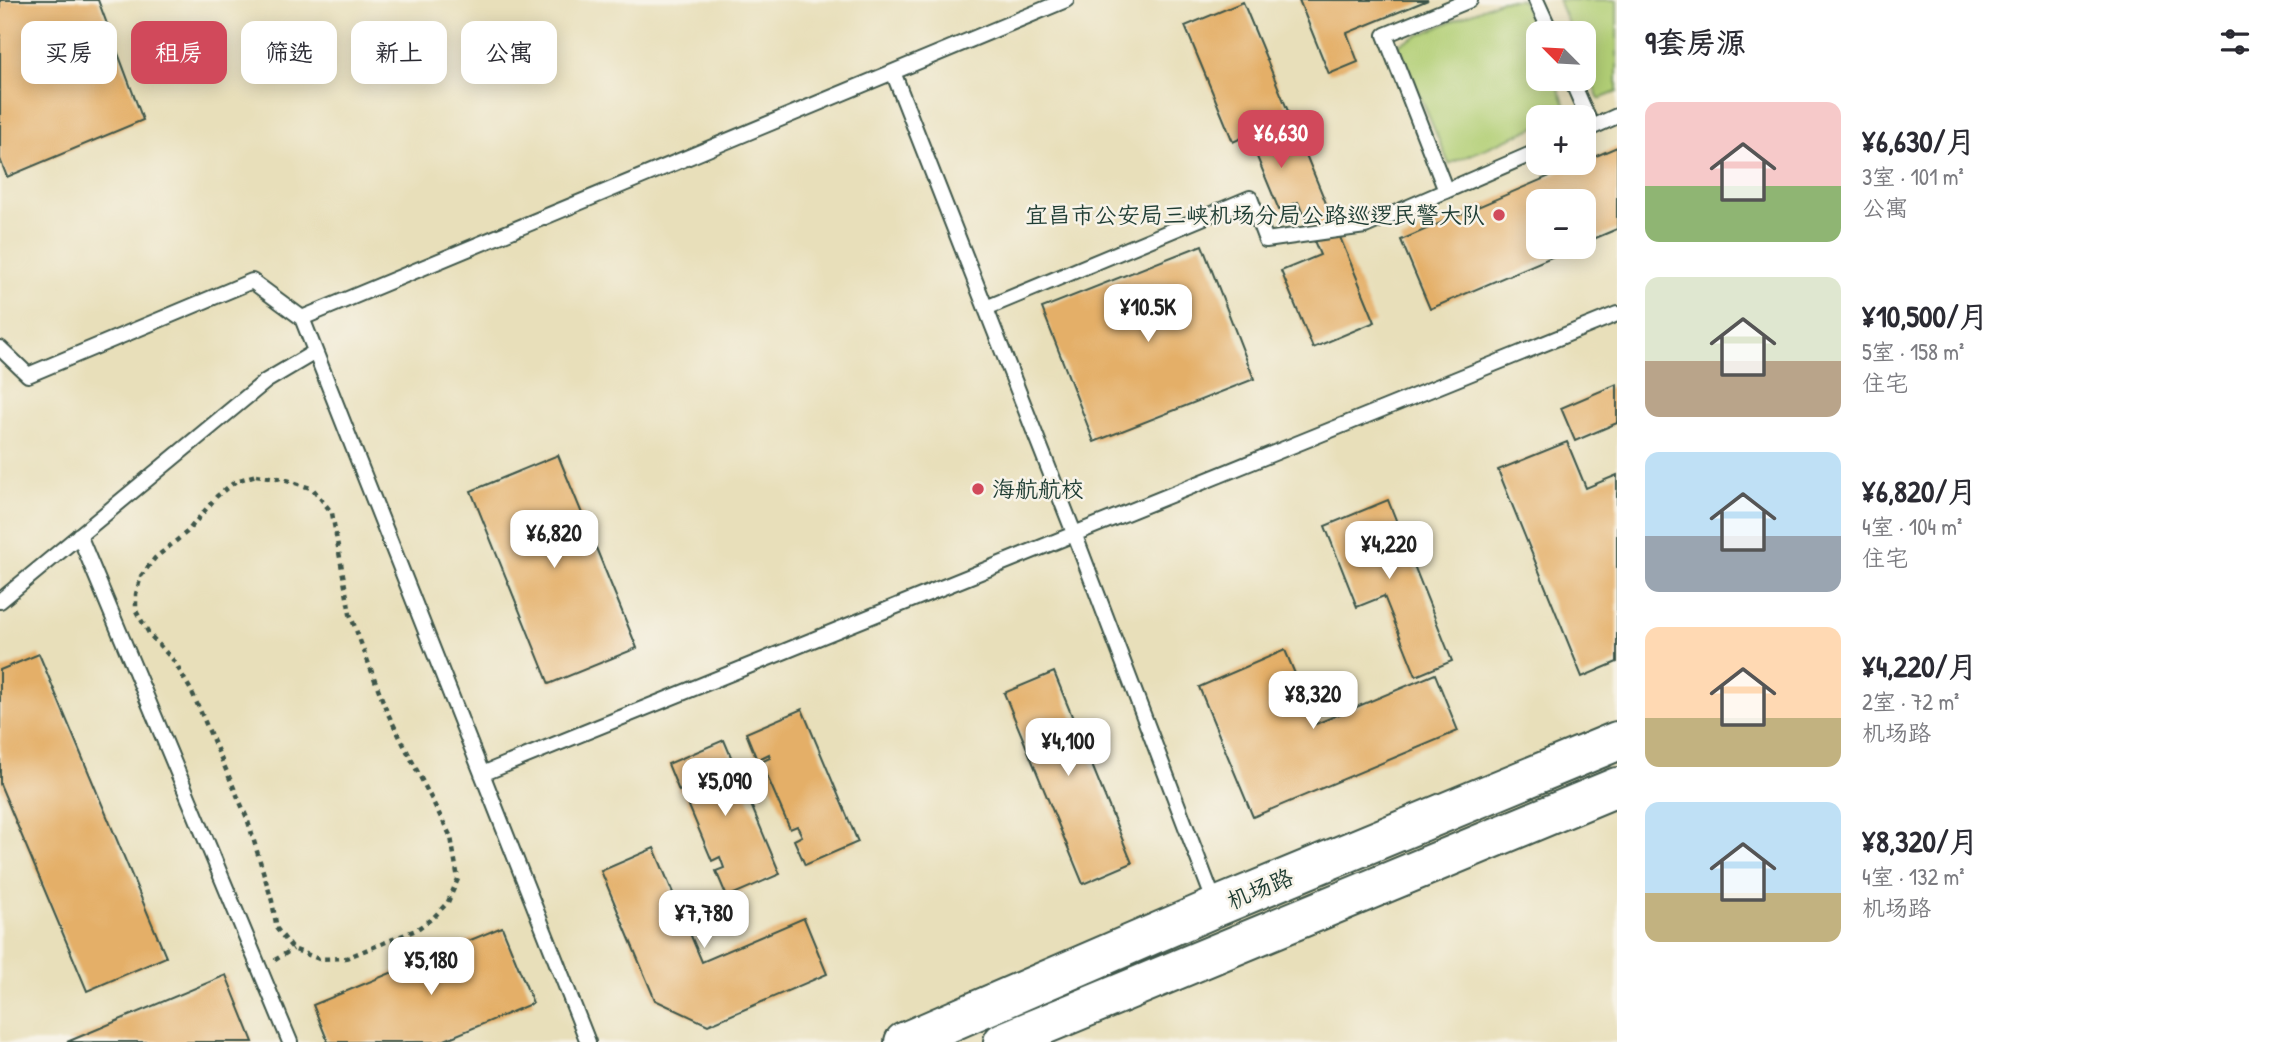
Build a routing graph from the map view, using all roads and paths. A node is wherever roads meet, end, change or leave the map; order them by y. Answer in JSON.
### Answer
{"nodes":[{"id":1,"x":1066,"y":0,"type":"edge"},
{"id":2,"x":1470,"y":0,"type":"edge"},
{"id":3,"x":1536,"y":0,"type":"edge"},
{"id":4,"x":1546,"y":21,"type":"edge"},
{"id":5,"x":893,"y":72,"type":"junction"},
{"id":6,"x":1617,"y":117,"type":"edge"},
{"id":7,"x":1596,"y":126,"type":"edge"},
{"id":8,"x":1526,"y":156,"type":"edge"},
{"id":9,"x":1446,"y":191,"type":"junction"},
{"id":10,"x":986,"y":308,"type":"junction"},
{"id":11,"x":1617,"y":314,"type":"edge"},
{"id":12,"x":302,"y":318,"type":"junction"},
{"id":13,"x":0,"y":348,"type":"edge"},
{"id":14,"x":315,"y":352,"type":"junction"},
{"id":15,"x":1074,"y":533,"type":"junction"},
{"id":16,"x":79,"y":535,"type":"junction"},
{"id":17,"x":0,"y":601,"type":"edge"},
{"id":18,"x":1617,"y":741,"type":"edge"},
{"id":19,"x":482,"y":774,"type":"junction"},
{"id":20,"x":1617,"y":787,"type":"edge"},
{"id":21,"x":272,"y":901,"type":"joint"},
{"id":22,"x":1216,"y":907,"type":"junction"},
{"id":23,"x":290,"y":1042,"type":"edge"},
{"id":24,"x":588,"y":1042,"type":"edge"},
{"id":25,"x":904,"y":1042,"type":"edge"},
{"id":26,"x":1003,"y":1042,"type":"edge"}],
"edges":[{"from":1,"to":5,"type":"lane"},
{"from":2,"to":9,"type":"lane"},
{"from":3,"to":4,"type":"lane"},
{"from":5,"to":10,"type":"lane"},
{"from":5,"to":12,"type":"lane"},
{"from":6,"to":7,"type":"lane"},
{"from":8,"to":9,"type":"lane"},
{"from":9,"to":10,"type":"lane"},
{"from":10,"to":15,"type":"lane"},
{"from":11,"to":15,"type":"lane"},
{"from":12,"to":13,"type":"lane"},
{"from":12,"to":14,"type":"lane"},
{"from":14,"to":16,"type":"lane"},
{"from":14,"to":19,"type":"lane"},
{"from":15,"to":19,"type":"lane"},
{"from":15,"to":22,"type":"lane"},
{"from":16,"to":17,"type":"lane"},
{"from":16,"to":23,"type":"lane"},
{"from":18,"to":22,"type":"main road","name":"机场路"},
{"from":19,"to":24,"type":"lane"},
{"from":20,"to":26,"type":"main road","name":"机场路"},
{"from":21,"to":21,"type":"path"},
{"from":22,"to":25,"type":"main road","name":"机场路"}]}
